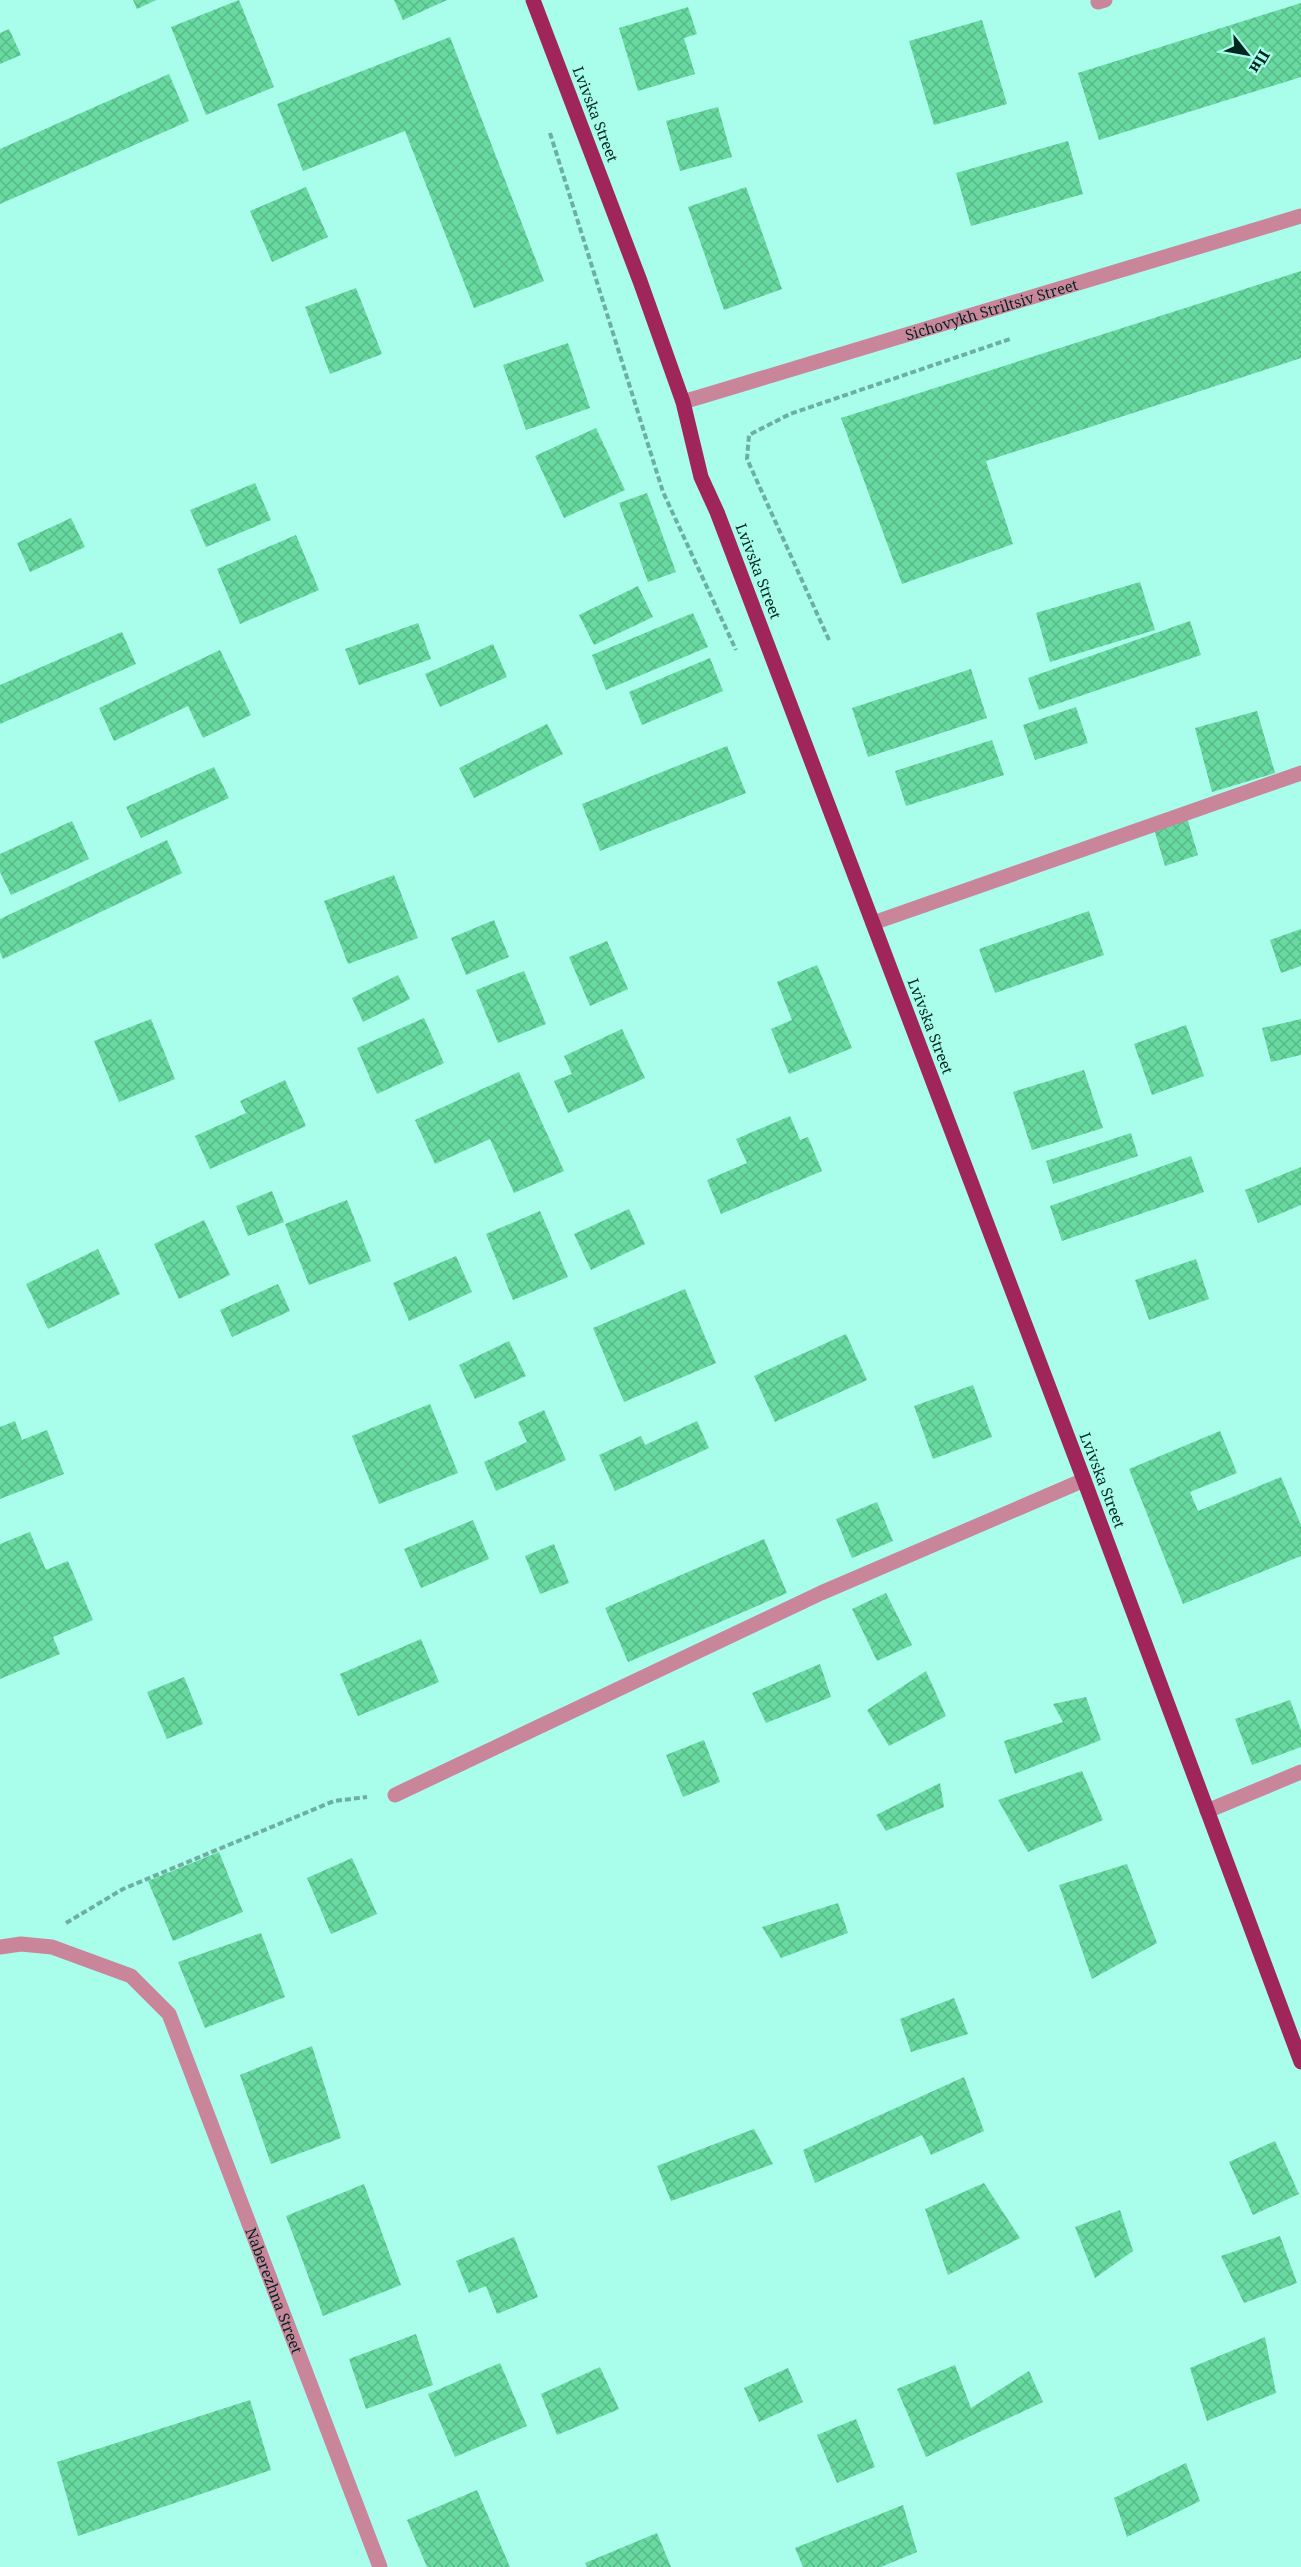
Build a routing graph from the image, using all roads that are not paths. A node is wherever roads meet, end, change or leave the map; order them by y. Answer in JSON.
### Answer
{"nodes":[{"id":1,"x":533,"y":0,"type":"edge"},
{"id":2,"x":1301,"y":216,"type":"edge"},
{"id":3,"x":683,"y":402,"type":"junction"},
{"id":4,"x":1301,"y":773,"type":"edge"},
{"id":5,"x":873,"y":923,"type":"junction"},
{"id":6,"x":1084,"y":1480,"type":"junction"},
{"id":7,"x":1301,"y":1773,"type":"edge"},
{"id":8,"x":395,"y":1795,"type":"road end"},
{"id":9,"x":1207,"y":1811,"type":"junction"},
{"id":10,"x":0,"y":1947,"type":"edge"},
{"id":11,"x":1301,"y":2062,"type":"edge"},
{"id":12,"x":380,"y":2567,"type":"edge"}],
"edges":[{"from":1,"to":3,"type":"main road","name":"Lvivska Street"},
{"from":2,"to":3,"type":"street","name":"Sichovykh Striltsiv Street"},
{"from":3,"to":5,"type":"main road","name":"Lvivska Street"},
{"from":4,"to":5,"type":"street"},
{"from":5,"to":6,"type":"main road","name":"Lvivska Street"},
{"from":6,"to":8,"type":"street"},
{"from":6,"to":9,"type":"main road","name":"Lvivska Street"},
{"from":7,"to":9,"type":"street"},
{"from":9,"to":11,"type":"main road","name":"Lvivska Street"},
{"from":10,"to":12,"type":"street","name":"Naberezhna Street"}]}
